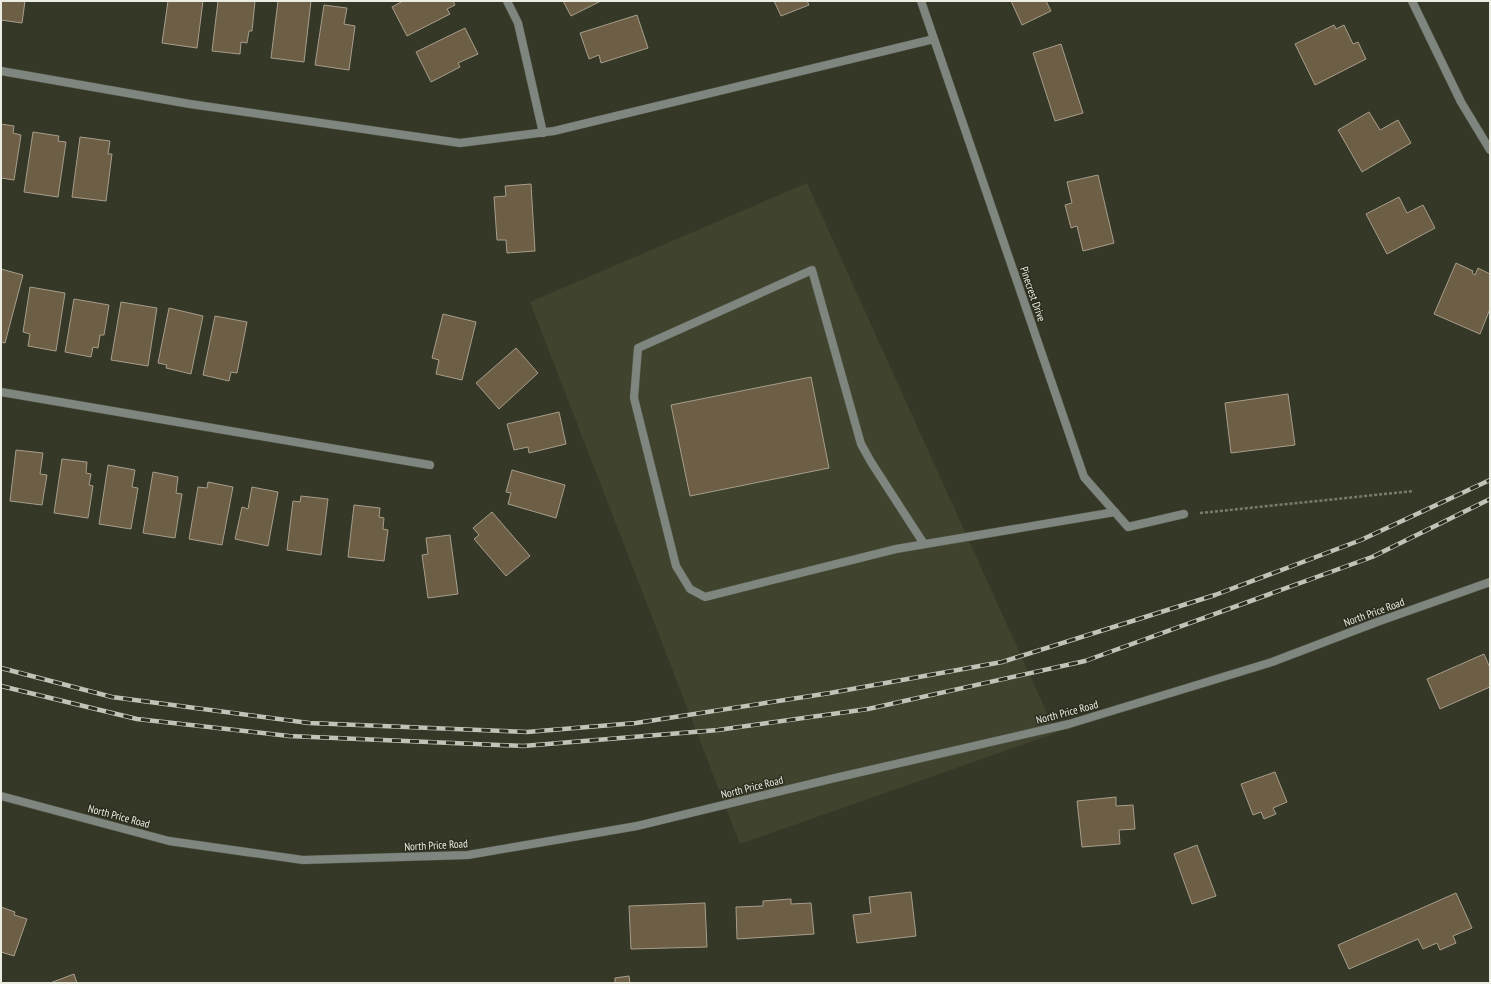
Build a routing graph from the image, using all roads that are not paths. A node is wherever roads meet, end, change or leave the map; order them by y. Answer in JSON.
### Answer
{"nodes":[{"id":1,"x":507,"y":1,"type":"edge"},
{"id":2,"x":921,"y":1,"type":"edge"},
{"id":3,"x":1412,"y":1,"type":"edge"},
{"id":4,"x":934,"y":39,"type":"junction"},
{"id":5,"x":1,"y":72,"type":"edge"},
{"id":6,"x":543,"y":133,"type":"junction"},
{"id":7,"x":1490,"y":150,"type":"edge"},
{"id":8,"x":1,"y":392,"type":"edge"},
{"id":9,"x":430,"y":465,"type":"dead end"},
{"id":10,"x":1115,"y":512,"type":"junction"},
{"id":11,"x":1184,"y":514,"type":"road end"},
{"id":12,"x":924,"y":544,"type":"junction"},
{"id":13,"x":1490,"y":582,"type":"edge"},
{"id":14,"x":1,"y":796,"type":"edge"}],
"edges":[{"from":1,"to":6,"type":"street"},
{"from":2,"to":4,"type":"street","name":"Pinecrest Drive"},
{"from":3,"to":7,"type":"street"},
{"from":4,"to":6,"type":"street"},
{"from":4,"to":10,"type":"street","name":"Pinecrest Drive"},
{"from":5,"to":6,"type":"street"},
{"from":8,"to":9,"type":"street"},
{"from":10,"to":11,"type":"street","name":"Pinecrest Drive"},
{"from":10,"to":12,"type":"street"},
{"from":12,"to":12,"type":"street"},
{"from":13,"to":14,"type":"street","name":"North Price Road"}]}
